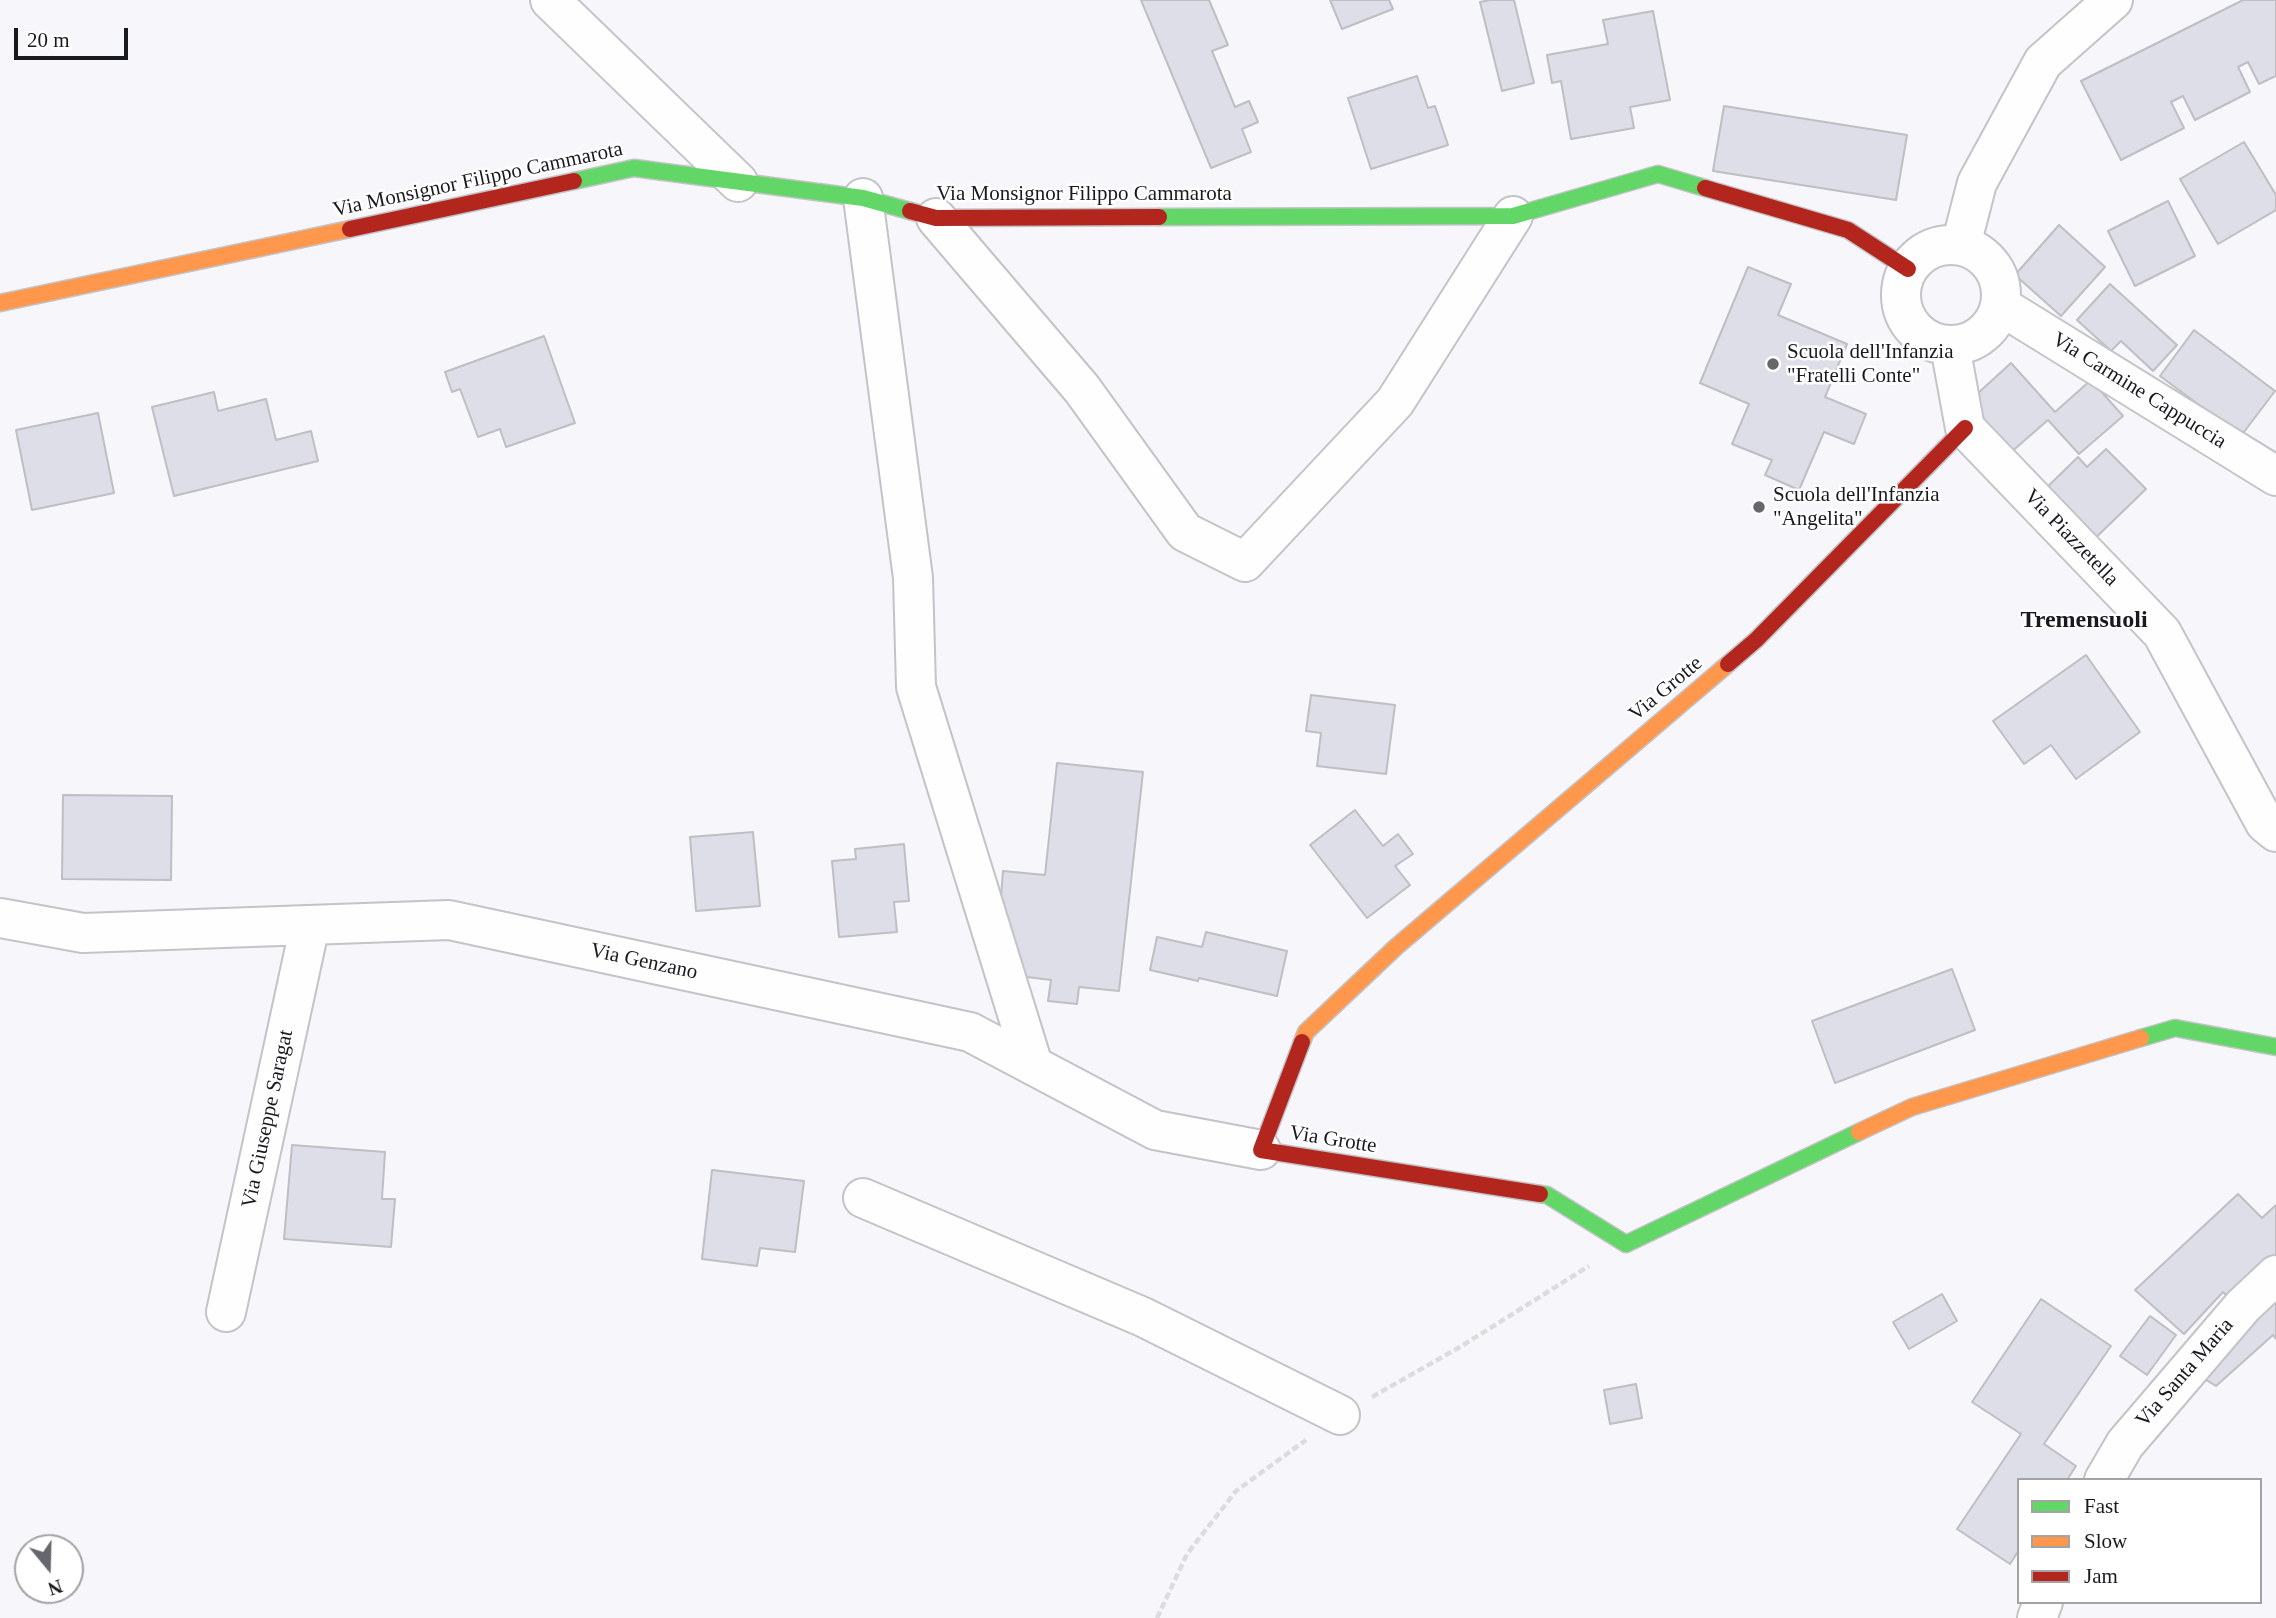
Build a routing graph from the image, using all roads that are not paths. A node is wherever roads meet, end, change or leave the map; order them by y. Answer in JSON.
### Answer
{"nodes":[{"id":1,"x":550,"y":0,"type":"edge"},
{"id":2,"x":2113,"y":0,"type":"edge"},
{"id":3,"x":738,"y":182,"type":"junction"},
{"id":4,"x":863,"y":198,"type":"junction"},
{"id":5,"x":1513,"y":216,"type":"junction"},
{"id":6,"x":936,"y":218,"type":"junction"},
{"id":7,"x":1961,"y":245,"type":"junction"},
{"id":8,"x":1908,"y":269,"type":"junction"},
{"id":9,"x":0,"y":303,"type":"edge"},
{"id":10,"x":2001,"y":306,"type":"junction"},
{"id":11,"x":1950,"y":346,"type":"junction"},
{"id":12,"x":1965,"y":428,"type":"junction"},
{"id":13,"x":2276,"y":476,"type":"edge"},
{"id":14,"x":2276,"y":832,"type":"edge"},
{"id":15,"x":0,"y":918,"type":"edge"},
{"id":16,"x":310,"y":925,"type":"junction"},
{"id":17,"x":2276,"y":1047,"type":"edge"},
{"id":18,"x":1033,"y":1065,"type":"junction"},
{"id":19,"x":1261,"y":1150,"type":"junction"},
{"id":20,"x":863,"y":1198,"type":"dead end"},
{"id":21,"x":2276,"y":1275,"type":"edge"},
{"id":22,"x":226,"y":1312,"type":"dead end"},
{"id":23,"x":1340,"y":1415,"type":"dead end"},
{"id":24,"x":2105,"y":1478,"type":"edge"}],
"edges":[{"from":1,"to":3,"type":"street"},
{"from":2,"to":7,"type":"street"},
{"from":3,"to":4,"type":"street","name":"Via Monsignor Filippo Cammarota"},
{"from":3,"to":9,"type":"street","name":"Via Monsignor Filippo Cammarota"},
{"from":4,"to":6,"type":"street","name":"Via Monsignor Filippo Cammarota"},
{"from":4,"to":18,"type":"street"},
{"from":5,"to":6,"type":"street","name":"Via Monsignor Filippo Cammarota"},
{"from":5,"to":6,"type":"street"},
{"from":5,"to":8,"type":"street","name":"Via Monsignor Filippo Cammarota"},
{"from":7,"to":8,"type":"street"},
{"from":7,"to":10,"type":"street"},
{"from":8,"to":11,"type":"street"},
{"from":10,"to":11,"type":"street"},
{"from":10,"to":13,"type":"street","name":"Via Carmine Cappuccia"},
{"from":11,"to":12,"type":"street"},
{"from":12,"to":14,"type":"street","name":"Via Piazzetella"},
{"from":12,"to":19,"type":"street","name":"Via Grotte"},
{"from":15,"to":16,"type":"street","name":"Via Genzano"},
{"from":16,"to":18,"type":"street","name":"Via Genzano"},
{"from":16,"to":22,"type":"street","name":"Via Giuseppe Saragat"},
{"from":17,"to":19,"type":"street","name":"Via Grotte"},
{"from":18,"to":19,"type":"street","name":"Via Genzano"},
{"from":20,"to":23,"type":"street"},
{"from":21,"to":24,"type":"street","name":"Via Santa Maria"}]}
